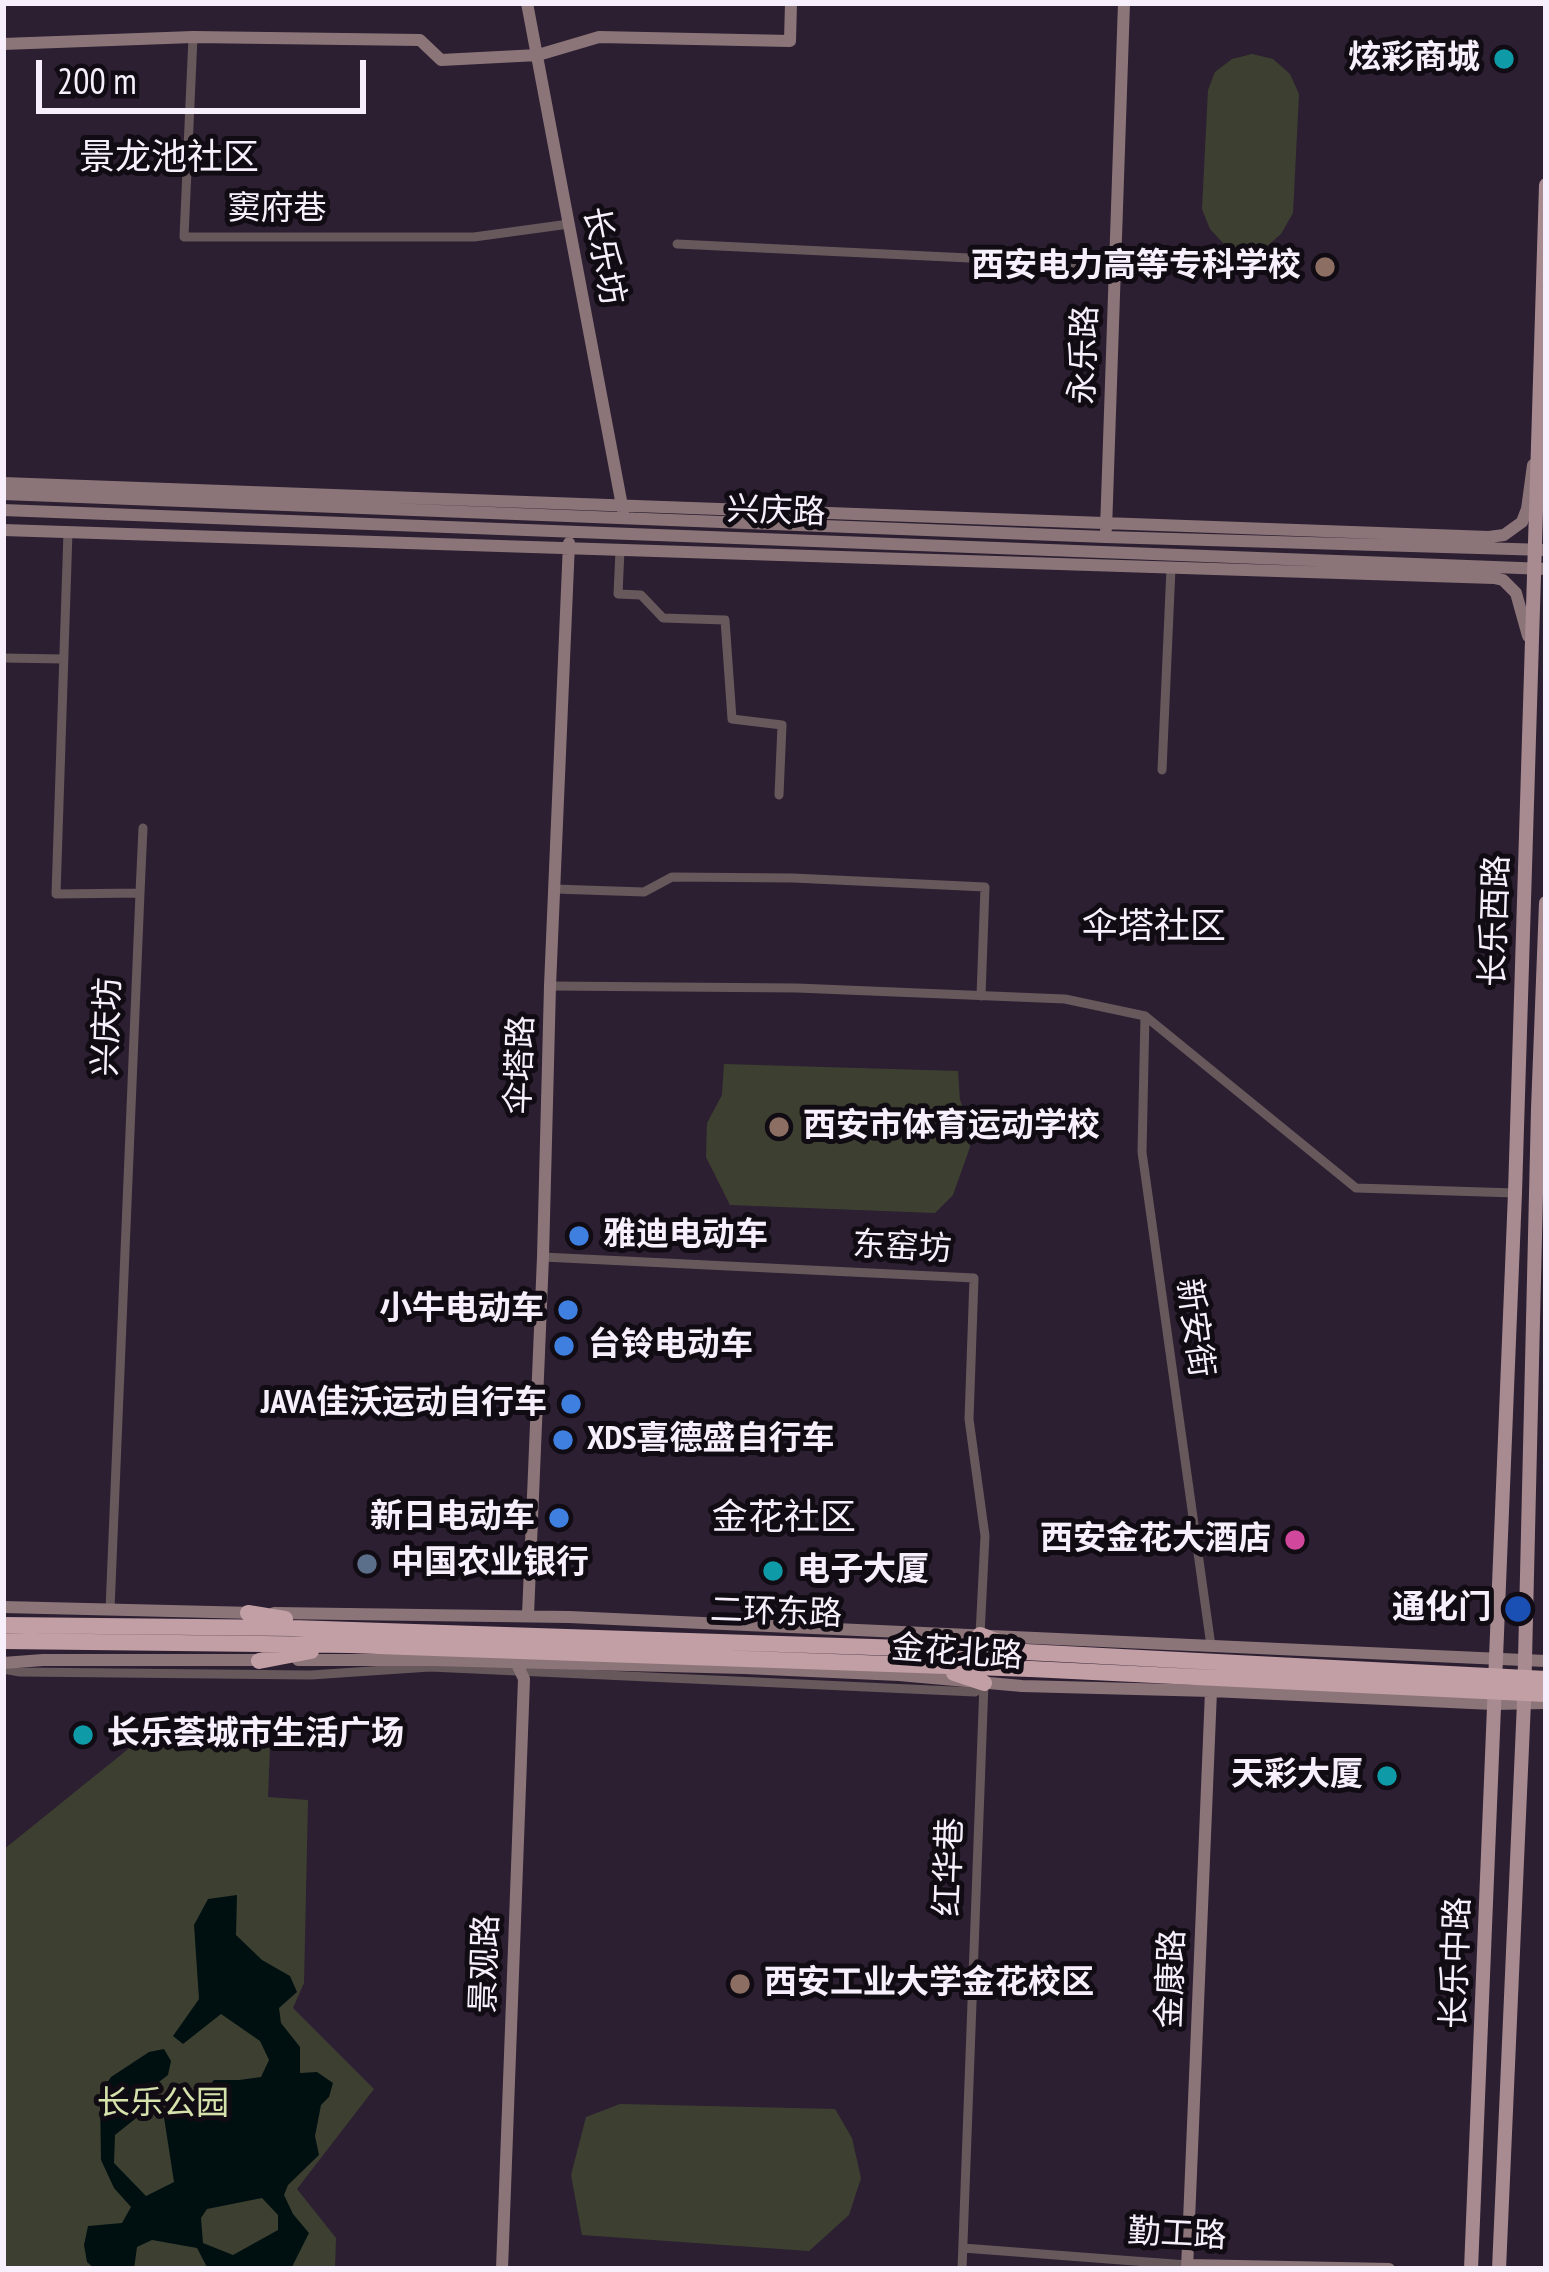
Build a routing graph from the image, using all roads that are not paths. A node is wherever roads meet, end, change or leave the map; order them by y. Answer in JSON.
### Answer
{"nodes":[{"id":1,"x":527,"y":3,"type":"edge"},
{"id":2,"x":791,"y":3,"type":"edge"},
{"id":3,"x":1124,"y":3,"type":"edge"},
{"id":4,"x":193,"y":37,"type":"junction"},
{"id":5,"x":3,"y":44,"type":"edge"},
{"id":6,"x":538,"y":55,"type":"junction"},
{"id":7,"x":1546,"y":185,"type":"edge"},
{"id":8,"x":569,"y":224,"type":"junction"},
{"id":9,"x":677,"y":244,"type":"dead end"},
{"id":10,"x":1115,"y":265,"type":"junction"},
{"id":11,"x":1537,"y":446,"type":"junction"},
{"id":12,"x":3,"y":483,"type":"edge"},
{"id":13,"x":3,"y":494,"type":"edge"},
{"id":14,"x":3,"y":510,"type":"edge"},
{"id":15,"x":623,"y":512,"type":"junction"},
{"id":16,"x":570,"y":524,"type":"junction"},
{"id":17,"x":3,"y":530,"type":"edge"},
{"id":18,"x":68,"y":532,"type":"junction"},
{"id":19,"x":1443,"y":535,"type":"junction"},
{"id":20,"x":1106,"y":544,"type":"junction"},
{"id":21,"x":569,"y":548,"type":"junction"},
{"id":22,"x":1471,"y":548,"type":"junction"},
{"id":23,"x":620,"y":550,"type":"junction"},
{"id":24,"x":1540,"y":550,"type":"edge"},
{"id":25,"x":1171,"y":568,"type":"junction"},
{"id":26,"x":1539,"y":569,"type":"edge"},
{"id":27,"x":1530,"y":650,"type":"junction"},
{"id":28,"x":3,"y":658,"type":"edge"},
{"id":29,"x":64,"y":659,"type":"junction"},
{"id":30,"x":1162,"y":770,"type":"dead end"},
{"id":31,"x":779,"y":795,"type":"dead end"},
{"id":32,"x":143,"y":828,"type":"dead end"},
{"id":33,"x":554,"y":890,"type":"junction"},
{"id":34,"x":140,"y":893,"type":"junction"},
{"id":35,"x":1546,"y":902,"type":"edge"},
{"id":36,"x":550,"y":986,"type":"junction"},
{"id":37,"x":1544,"y":986,"type":"edge"},
{"id":38,"x":981,"y":995,"type":"junction"},
{"id":39,"x":1145,"y":1016,"type":"junction"},
{"id":40,"x":1515,"y":1193,"type":"junction"},
{"id":41,"x":543,"y":1257,"type":"junction"},
{"id":42,"x":1540,"y":1306,"type":"edge"},
{"id":43,"x":3,"y":1607,"type":"edge"},
{"id":44,"x":248,"y":1613,"type":"junction"},
{"id":45,"x":528,"y":1615,"type":"junction"},
{"id":46,"x":3,"y":1625,"type":"edge"},
{"id":47,"x":114,"y":1625,"type":"junction"},
{"id":48,"x":980,"y":1635,"type":"junction"},
{"id":49,"x":350,"y":1638,"type":"junction"},
{"id":50,"x":3,"y":1641,"type":"edge"},
{"id":51,"x":1211,"y":1646,"type":"junction"},
{"id":52,"x":1495,"y":1658,"type":"junction"},
{"id":53,"x":259,"y":1660,"type":"junction"},
{"id":54,"x":1028,"y":1660,"type":"junction"},
{"id":55,"x":1525,"y":1661,"type":"junction"},
{"id":56,"x":1546,"y":1661,"type":"edge"},
{"id":57,"x":936,"y":1666,"type":"junction"},
{"id":58,"x":518,"y":1667,"type":"junction"},
{"id":59,"x":3,"y":1669,"type":"edge"},
{"id":60,"x":1546,"y":1679,"type":"edge"},
{"id":61,"x":984,"y":1683,"type":"junction"},
{"id":62,"x":1211,"y":1691,"type":"junction"},
{"id":63,"x":1546,"y":1698,"type":"edge"},
{"id":64,"x":1524,"y":1702,"type":"junction"},
{"id":65,"x":1493,"y":1704,"type":"junction"},
{"id":66,"x":963,"y":2248,"type":"junction"},
{"id":67,"x":1187,"y":2267,"type":"edge"},
{"id":68,"x":502,"y":2269,"type":"edge"},
{"id":69,"x":962,"y":2269,"type":"edge"},
{"id":70,"x":1389,"y":2269,"type":"edge"},
{"id":71,"x":1471,"y":2269,"type":"edge"},
{"id":72,"x":1498,"y":2269,"type":"edge"}],
"edges":[{"from":1,"to":6,"type":"street","name":"长乐坊"},
{"from":2,"to":6,"type":"street"},
{"from":3,"to":10,"type":"street","name":"永乐路"},
{"from":4,"to":5,"type":"street"},
{"from":4,"to":6,"type":"street"},
{"from":4,"to":8,"type":"street","name":"窦府巷"},
{"from":6,"to":8,"type":"street","name":"长乐坊"},
{"from":7,"to":11,"type":"main road","name":"长乐西路"},
{"from":8,"to":15,"type":"street","name":"长乐坊"},
{"from":9,"to":10,"type":"street"},
{"from":10,"to":20,"type":"street","name":"永乐路"},
{"from":11,"to":19,"type":"street"},
{"from":11,"to":24,"type":"main road","name":"长乐西路"},
{"from":12,"to":15,"type":"street"},
{"from":13,"to":16,"type":"street","name":"兴庆路"},
{"from":14,"to":16,"type":"street","name":"兴庆路"},
{"from":15,"to":16,"type":"street","name":"兴庆路"},
{"from":15,"to":20,"type":"street","name":"兴庆路"},
{"from":16,"to":20,"type":"street","name":"兴庆路"},
{"from":16,"to":21,"type":"street","name":"伞塔路"},
{"from":17,"to":18,"type":"street"},
{"from":18,"to":21,"type":"street"},
{"from":18,"to":29,"type":"street"},
{"from":19,"to":20,"type":"street"},
{"from":19,"to":22,"type":"street"},
{"from":20,"to":22,"type":"street","name":"兴庆路"},
{"from":20,"to":23,"type":"street"},
{"from":20,"to":25,"type":"street"},
{"from":20,"to":26,"type":"street","name":"兴庆路"},
{"from":21,"to":23,"type":"street"},
{"from":21,"to":33,"type":"street","name":"伞塔路"},
{"from":22,"to":24,"type":"street","name":"兴庆路"},
{"from":23,"to":31,"type":"street"},
{"from":24,"to":26,"type":"main road","name":"长乐西路"},
{"from":25,"to":27,"type":"street"},
{"from":25,"to":30,"type":"street"},
{"from":26,"to":27,"type":"main road","name":"长乐西路"},
{"from":27,"to":40,"type":"main road","name":"长乐西路"},
{"from":28,"to":29,"type":"street"},
{"from":29,"to":34,"type":"street"},
{"from":32,"to":34,"type":"street","name":"兴庆坊"},
{"from":33,"to":36,"type":"street","name":"伞塔路"},
{"from":33,"to":38,"type":"street"},
{"from":34,"to":47,"type":"street","name":"兴庆坊"},
{"from":35,"to":37,"type":"main road","name":"长乐西路"},
{"from":36,"to":38,"type":"street"},
{"from":36,"to":41,"type":"street","name":"伞塔路"},
{"from":37,"to":42,"type":"main road","name":"长乐西路"},
{"from":38,"to":39,"type":"street"},
{"from":39,"to":40,"type":"street"},
{"from":39,"to":51,"type":"street","name":"新安街"},
{"from":40,"to":52,"type":"main road","name":"长乐西路"},
{"from":41,"to":45,"type":"street","name":"伞塔路"},
{"from":41,"to":48,"type":"street","name":"东窑坊"},
{"from":42,"to":55,"type":"main road","name":"长乐西路"},
{"from":43,"to":47,"type":"street","name":"金花北路"},
{"from":44,"to":45,"type":"street","name":"金花北路"},
{"from":44,"to":47,"type":"street","name":"金花北路"},
{"from":44,"to":49,"type":"highway"},
{"from":45,"to":48,"type":"street","name":"金花北路"},
{"from":46,"to":47,"type":"highway","name":"二环东路"},
{"from":47,"to":49,"type":"highway","name":"二环东路"},
{"from":47,"to":50,"type":"highway","name":"二环东路"},
{"from":48,"to":51,"type":"street","name":"金花北路"},
{"from":48,"to":54,"type":"highway"},
{"from":49,"to":53,"type":"highway"},
{"from":49,"to":54,"type":"highway","name":"二环东路"},
{"from":49,"to":57,"type":"highway","name":"二环东路"},
{"from":51,"to":52,"type":"street","name":"金花北路"},
{"from":52,"to":55,"type":"street","name":"金花北路"},
{"from":52,"to":65,"type":"main road","name":"长乐中路"},
{"from":53,"to":58,"type":"street","name":"金花北路"},
{"from":53,"to":59,"type":"street","name":"金花北路"},
{"from":54,"to":57,"type":"highway","name":"二环东路"},
{"from":54,"to":60,"type":"highway","name":"二环东路","bridge":true},
{"from":54,"to":63,"type":"highway","name":"二环东路","bridge":true},
{"from":55,"to":56,"type":"street","name":"金花北路"},
{"from":55,"to":64,"type":"main road","name":"长乐中路"},
{"from":57,"to":61,"type":"highway"},
{"from":58,"to":59,"type":"street"},
{"from":58,"to":61,"type":"street","name":"金花北路"},
{"from":58,"to":68,"type":"street","name":"景观路"},
{"from":61,"to":62,"type":"street","name":"金花北路"},
{"from":61,"to":66,"type":"street","name":"红华巷"},
{"from":62,"to":65,"type":"street","name":"金花北路"},
{"from":62,"to":67,"type":"street","name":"金康路"},
{"from":63,"to":64,"type":"street","name":"金花北路"},
{"from":64,"to":65,"type":"street","name":"金花北路"},
{"from":64,"to":72,"type":"main road","name":"长乐中路"},
{"from":65,"to":71,"type":"main road","name":"长乐中路"},
{"from":66,"to":67,"type":"street","name":"勤工路"},
{"from":66,"to":69,"type":"street","name":"红华巷"},
{"from":67,"to":70,"type":"street","name":"勤工路"}]}
